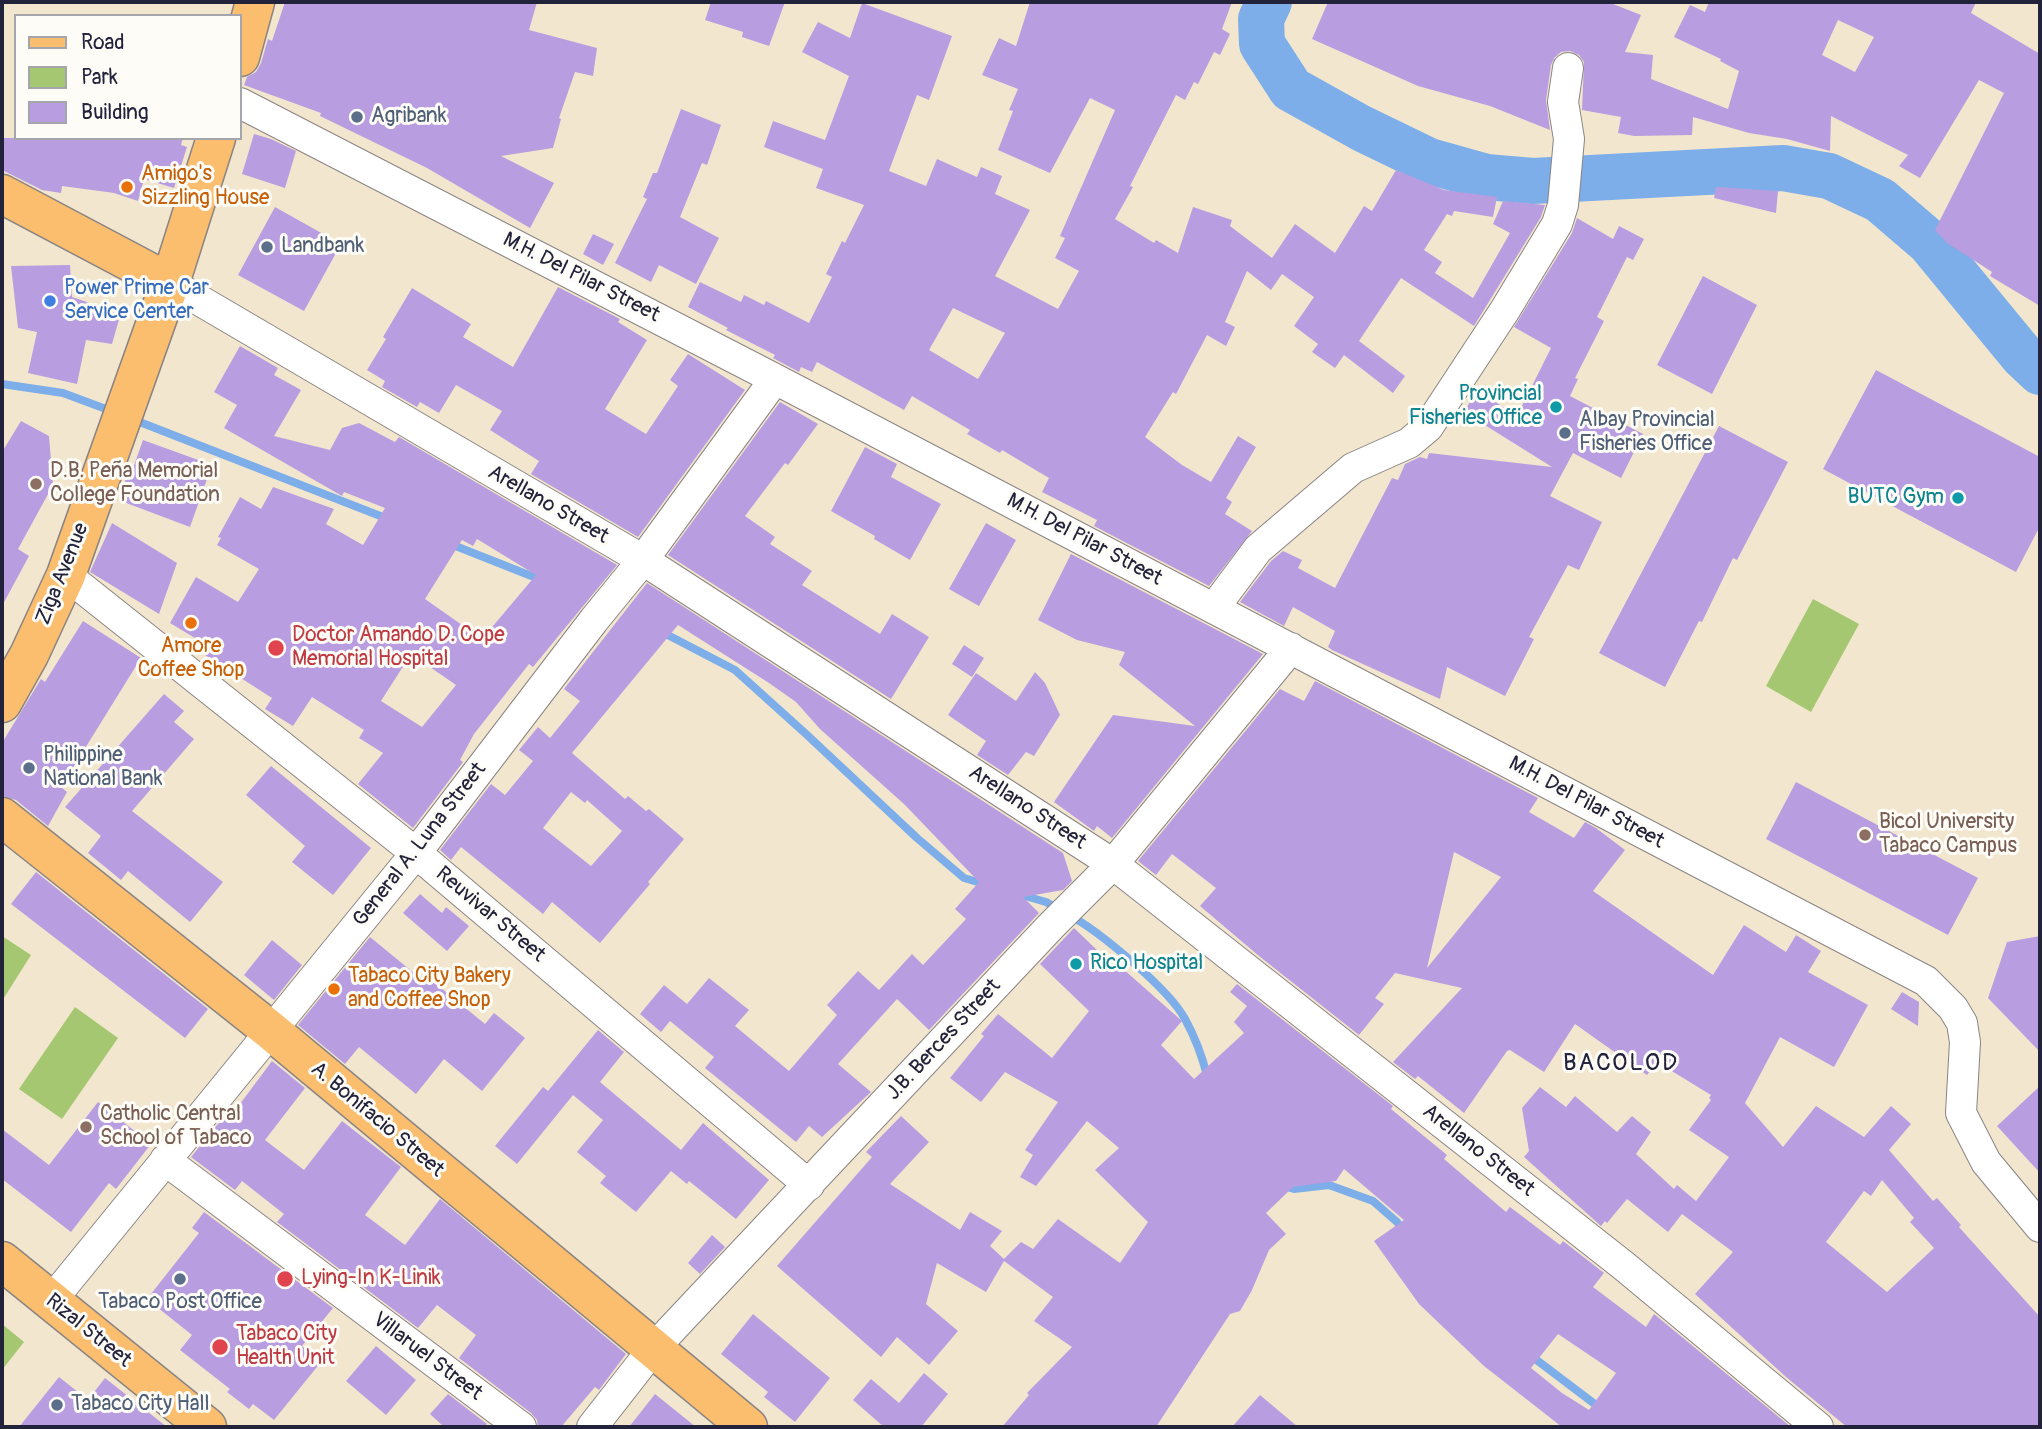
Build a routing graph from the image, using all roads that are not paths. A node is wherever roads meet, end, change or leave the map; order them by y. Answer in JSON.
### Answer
{"nodes":[{"id":1,"x":255,"y":2,"type":"edge"},
{"id":2,"x":242,"y":50,"type":"edge"},
{"id":3,"x":1568,"y":68,"type":"dead end"},
{"id":4,"x":242,"y":104,"type":"edge"},
{"id":5,"x":215,"y":140,"type":"edge"},
{"id":6,"x":2,"y":194,"type":"edge"},
{"id":7,"x":170,"y":283,"type":"junction"},
{"id":8,"x":775,"y":379,"type":"junction"},
{"id":9,"x":643,"y":560,"type":"junction"},
{"id":10,"x":66,"y":575,"type":"junction"},
{"id":11,"x":1214,"y":608,"type":"junction"},
{"id":12,"x":1291,"y":648,"type":"junction"},
{"id":13,"x":2,"y":703,"type":"edge"},
{"id":14,"x":2,"y":817,"type":"edge"},
{"id":15,"x":416,"y":853,"type":"junction"},
{"id":16,"x":1113,"y":864,"type":"junction"},
{"id":17,"x":270,"y":1030,"type":"junction"},
{"id":18,"x":165,"y":1160,"type":"junction"},
{"id":19,"x":809,"y":1185,"type":"junction"},
{"id":20,"x":2040,"y":1227,"type":"edge"},
{"id":21,"x":2,"y":1261,"type":"edge"},
{"id":22,"x":51,"y":1301,"type":"junction"},
{"id":23,"x":653,"y":1349,"type":"junction"},
{"id":24,"x":207,"y":1427,"type":"edge"},
{"id":25,"x":521,"y":1427,"type":"edge"},
{"id":26,"x":592,"y":1427,"type":"edge"},
{"id":27,"x":748,"y":1427,"type":"edge"},
{"id":28,"x":1818,"y":1427,"type":"edge"}],
"edges":[{"from":1,"to":2,"type":"main road"},
{"from":3,"to":11,"type":"street"},
{"from":4,"to":8,"type":"street","name":"M.H. Del Pilar Street"},
{"from":5,"to":7,"type":"main road","name":"Ziga Avenue"},
{"from":6,"to":7,"type":"main road"},
{"from":7,"to":9,"type":"street","name":"Arellano Street"},
{"from":7,"to":10,"type":"main road","name":"Ziga Avenue"},
{"from":8,"to":9,"type":"street","name":"General A. Luna Street"},
{"from":8,"to":11,"type":"street","name":"M.H. Del Pilar Street"},
{"from":9,"to":15,"type":"street","name":"General A. Luna Street"},
{"from":9,"to":16,"type":"street","name":"Arellano Street"},
{"from":10,"to":13,"type":"main road","name":"Ziga Avenue"},
{"from":10,"to":15,"type":"street","name":"Reuvivar Street"},
{"from":11,"to":12,"type":"street","name":"M.H. Del Pilar Street"},
{"from":12,"to":16,"type":"street","name":"J.B. Berces Street"},
{"from":12,"to":20,"type":"street","name":"M.H. Del Pilar Street"},
{"from":14,"to":17,"type":"main road","name":"A. Bonifacio Street"},
{"from":15,"to":17,"type":"street","name":"General A. Luna Street"},
{"from":15,"to":19,"type":"street","name":"Reuvivar Street"},
{"from":16,"to":19,"type":"street","name":"J.B. Berces Street"},
{"from":16,"to":28,"type":"street","name":"Arellano Street"},
{"from":17,"to":18,"type":"street","name":"General A. Luna Street"},
{"from":17,"to":23,"type":"main road","name":"A. Bonifacio Street"},
{"from":18,"to":22,"type":"street","name":"General A. Luna Street"},
{"from":18,"to":25,"type":"street","name":"Villaruel Street"},
{"from":19,"to":23,"type":"street","name":"J.B. Berces Street"},
{"from":21,"to":22,"type":"main road","name":"Rizal Street"},
{"from":22,"to":24,"type":"main road","name":"Rizal Street"},
{"from":23,"to":26,"type":"street","name":"J.B. Berces Street"},
{"from":23,"to":27,"type":"main road","name":"A. Bonifacio Street"}]}
